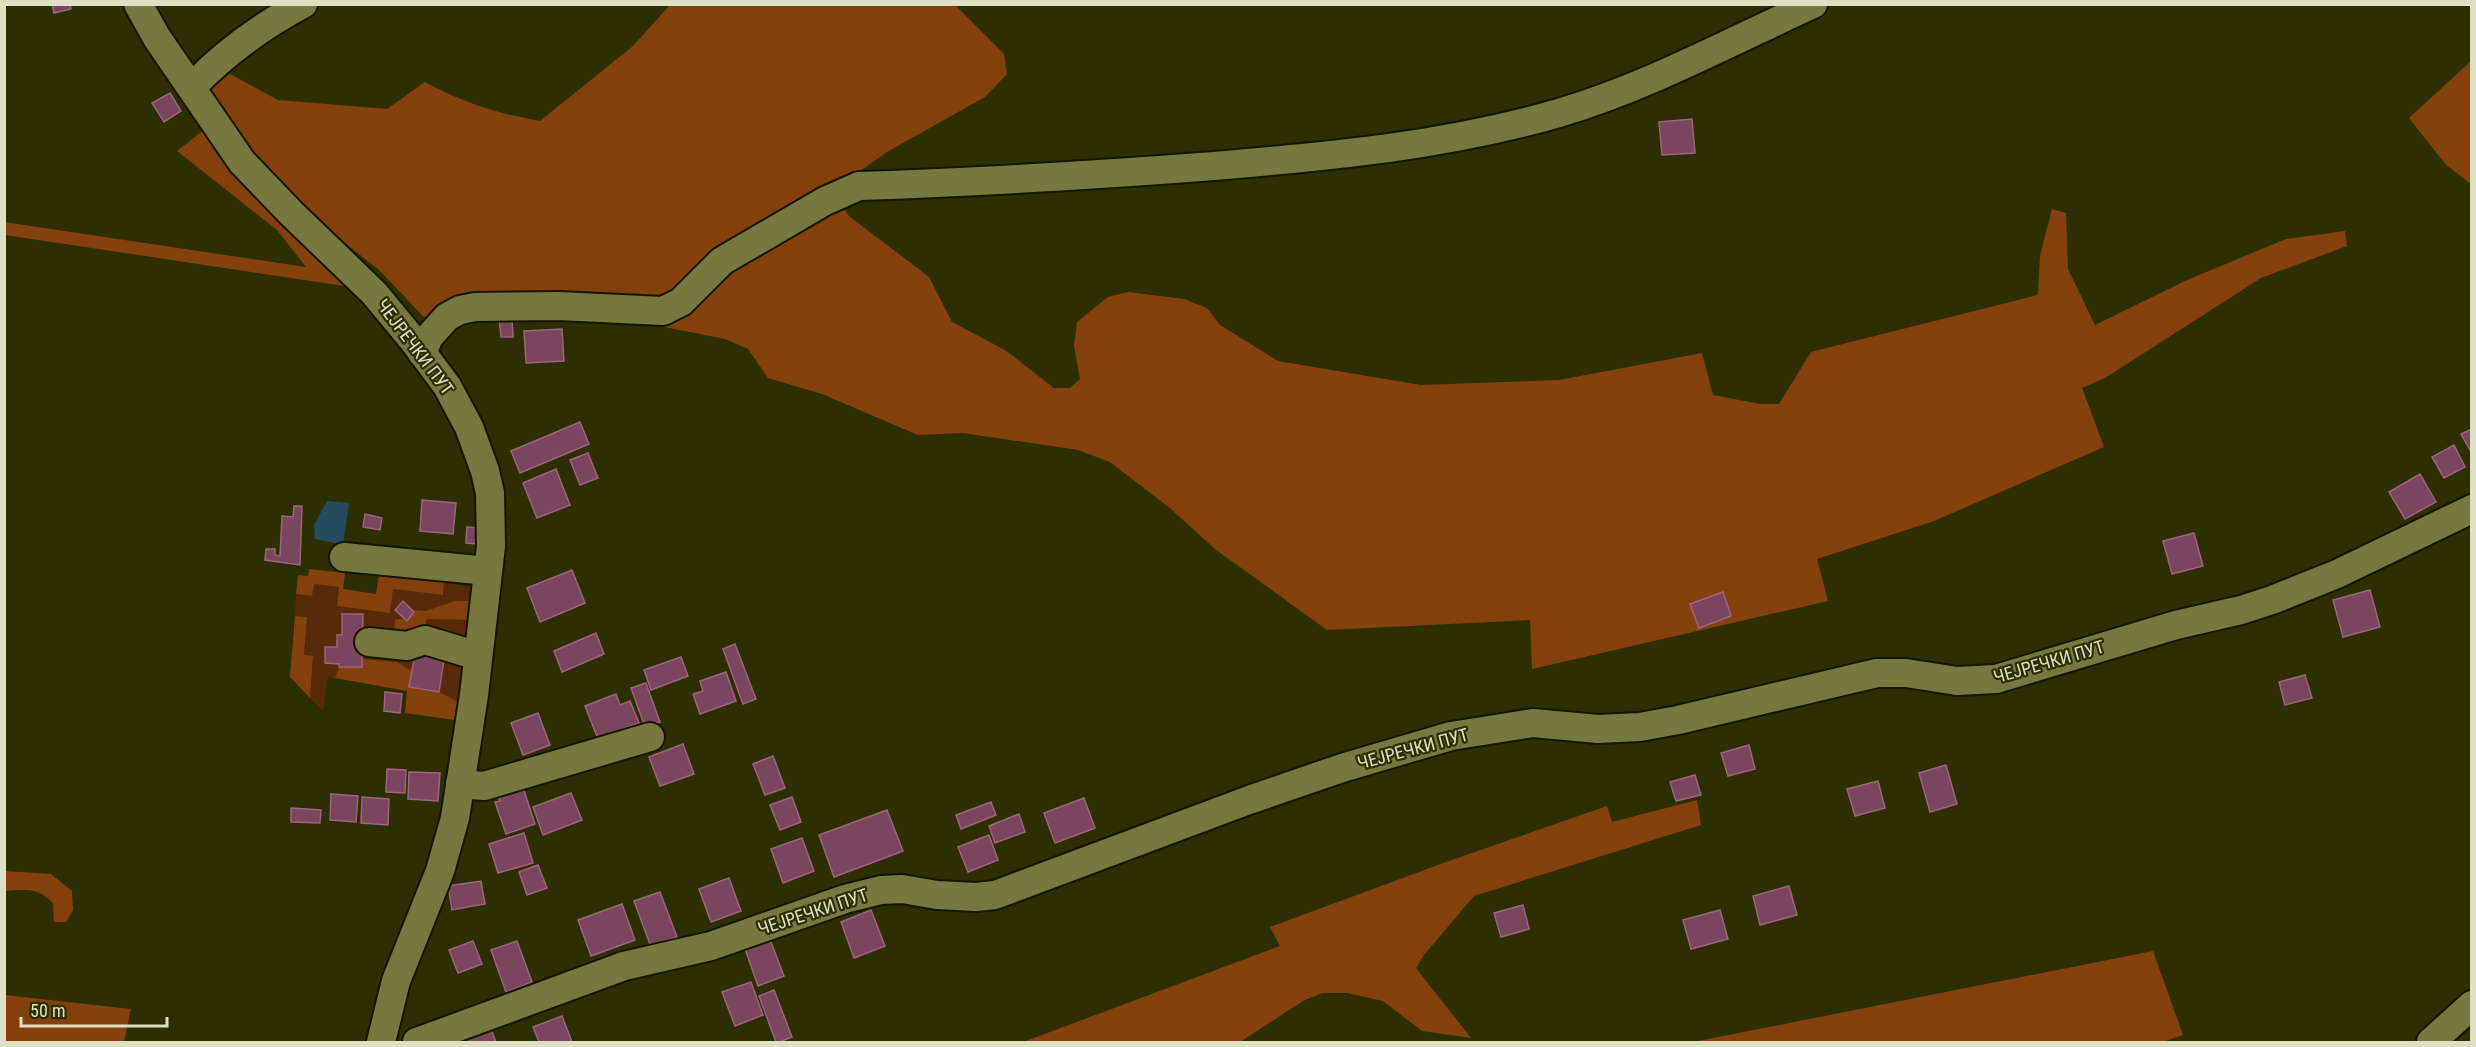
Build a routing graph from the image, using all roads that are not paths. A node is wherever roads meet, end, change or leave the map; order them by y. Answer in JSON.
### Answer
{"nodes":[{"id":1,"x":138,"y":4,"type":"edge"},
{"id":2,"x":303,"y":4,"type":"edge"},
{"id":3,"x":1813,"y":4,"type":"edge"},
{"id":4,"x":192,"y":87,"type":"junction"},
{"id":5,"x":422,"y":353,"type":"junction"},
{"id":6,"x":2472,"y":509,"type":"edge"},
{"id":7,"x":344,"y":557,"type":"dead end"},
{"id":8,"x":488,"y":571,"type":"junction"},
{"id":9,"x":369,"y":642,"type":"dead end"},
{"id":10,"x":478,"y":656,"type":"junction"},
{"id":11,"x":650,"y":737,"type":"dead end"},
{"id":12,"x":460,"y":784,"type":"junction"},
{"id":13,"x":2472,"y":1005,"type":"edge"},
{"id":14,"x":381,"y":1042,"type":"edge"},
{"id":15,"x":417,"y":1042,"type":"edge"},
{"id":16,"x":2431,"y":1042,"type":"edge"}],
"edges":[{"from":1,"to":4,"type":"street","name":"ЧЕЈРЕЧКИ ПУТ"},
{"from":2,"to":4,"type":"street"},
{"from":3,"to":5,"type":"street"},
{"from":4,"to":5,"type":"street","name":"ЧЕЈРЕЧКИ ПУТ"},
{"from":5,"to":8,"type":"street","name":"ЧЕЈРЕЧКИ ПУТ"},
{"from":6,"to":15,"type":"street","name":"ЧЕЈРЕЧКИ ПУТ"},
{"from":7,"to":8,"type":"street"},
{"from":8,"to":10,"type":"street","name":"ЧЕЈРЕЧКИ ПУТ"},
{"from":9,"to":10,"type":"street"},
{"from":10,"to":12,"type":"street","name":"ЧЕЈРЕЧКИ ПУТ"},
{"from":11,"to":12,"type":"street"},
{"from":12,"to":14,"type":"street","name":"ЧЕЈРЕЧКИ ПУТ"},
{"from":13,"to":16,"type":"street"}]}
